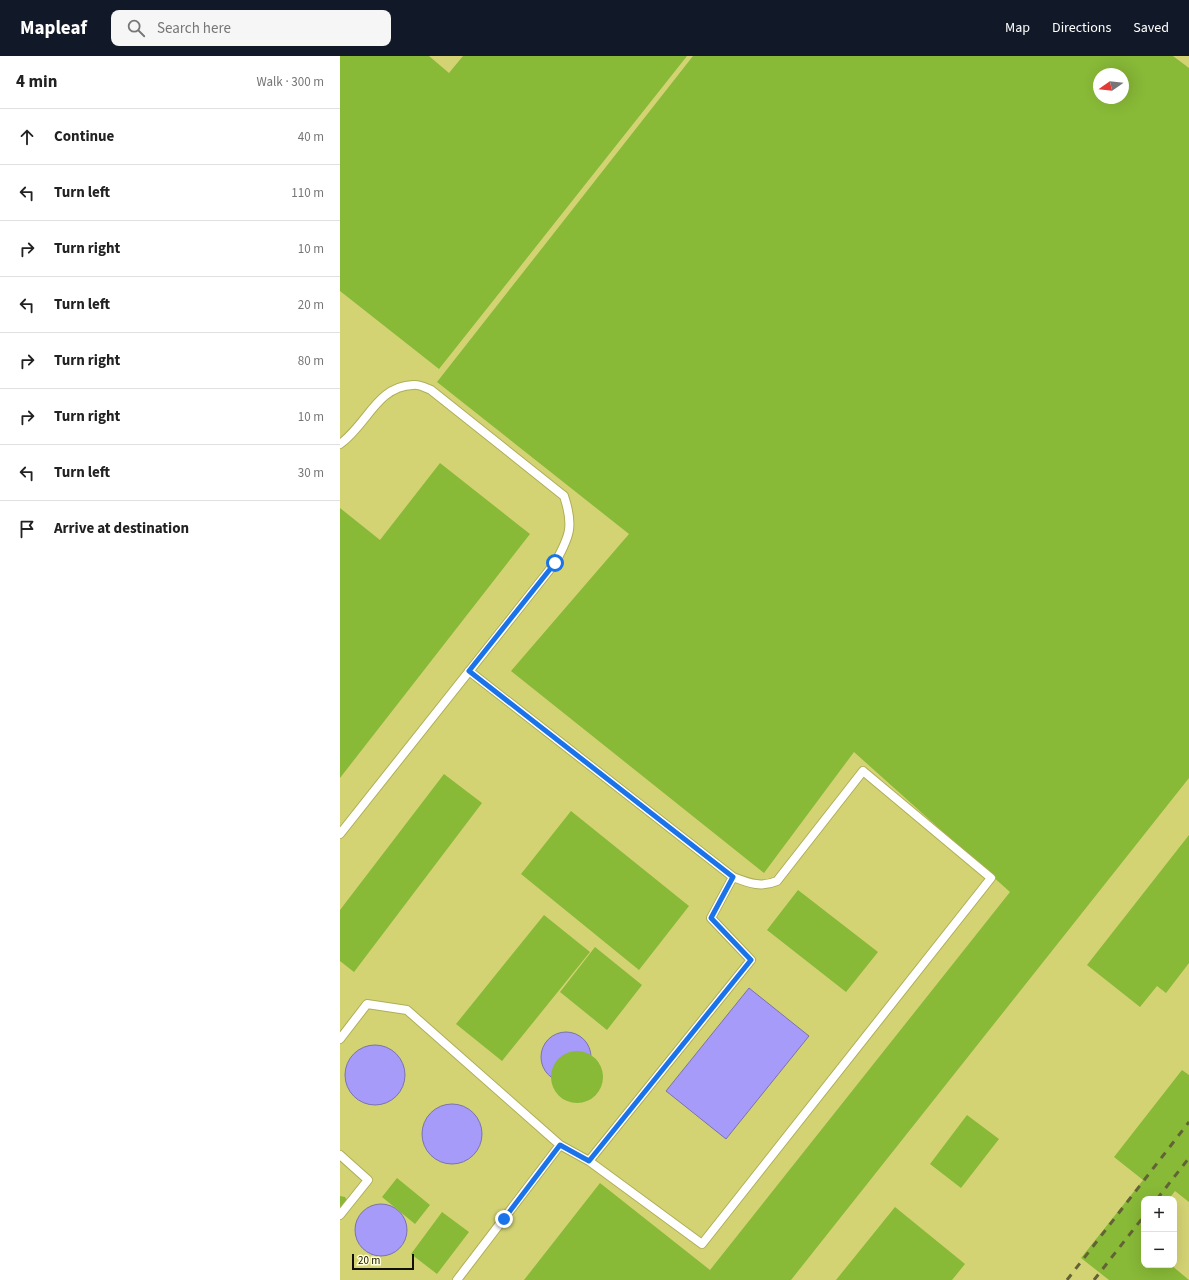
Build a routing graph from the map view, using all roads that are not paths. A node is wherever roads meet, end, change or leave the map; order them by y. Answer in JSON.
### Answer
{"nodes":[{"id":1,"x":340,"y":444,"type":"edge"},
{"id":2,"x":469,"y":671,"type":"junction"},
{"id":3,"x":340,"y":834,"type":"edge"},
{"id":4,"x":733,"y":877,"type":"junction"},
{"id":5,"x":340,"y":1039,"type":"edge"},
{"id":6,"x":560,"y":1145,"type":"junction"},
{"id":7,"x":340,"y":1155,"type":"edge"},
{"id":8,"x":589,"y":1161,"type":"junction"},
{"id":9,"x":340,"y":1215,"type":"edge"},
{"id":10,"x":457,"y":1280,"type":"edge"}],
"edges":[{"from":1,"to":2,"type":"lane"},
{"from":2,"to":3,"type":"lane"},
{"from":2,"to":4,"type":"lane"},
{"from":4,"to":8,"type":"lane"},
{"from":4,"to":8,"type":"lane"},
{"from":5,"to":6,"type":"lane"},
{"from":6,"to":8,"type":"lane"},
{"from":6,"to":10,"type":"lane"},
{"from":7,"to":9,"type":"lane"}]}
